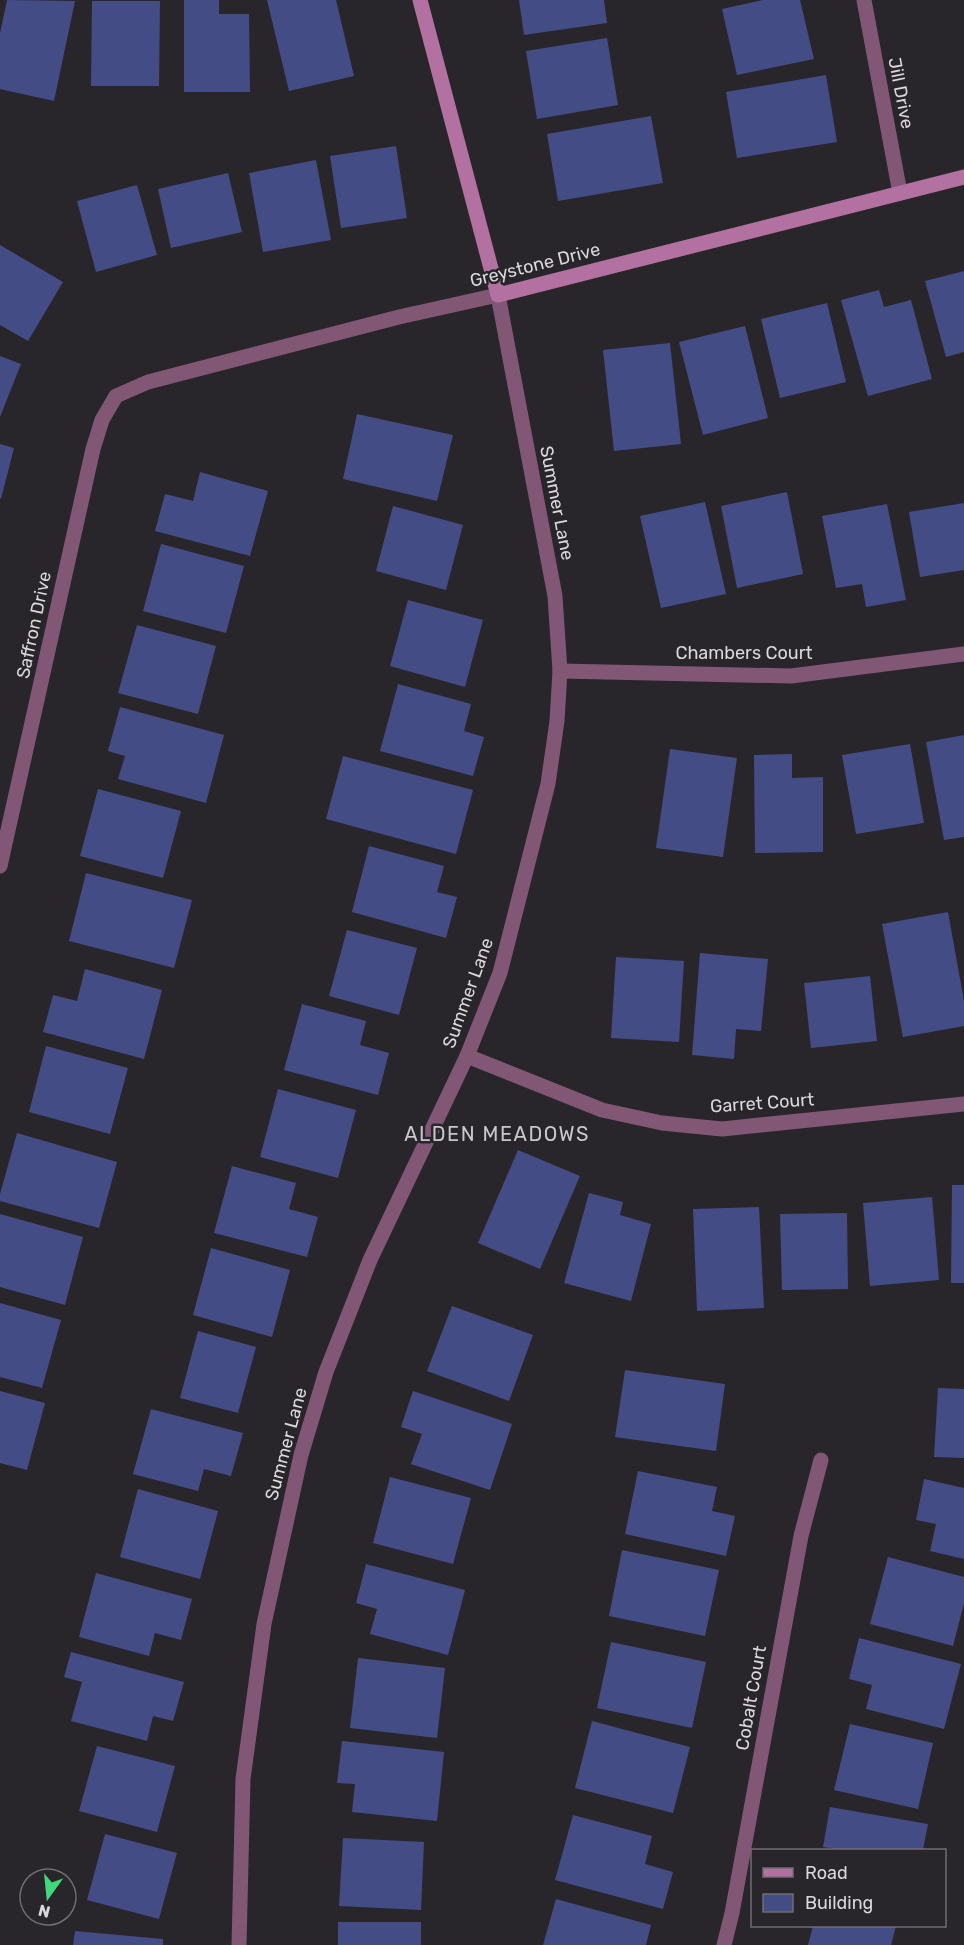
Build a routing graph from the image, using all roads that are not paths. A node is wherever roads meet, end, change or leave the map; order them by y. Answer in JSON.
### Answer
{"nodes":[{"id":1,"x":420,"y":0,"type":"edge"},
{"id":2,"x":864,"y":0,"type":"edge"},
{"id":3,"x":964,"y":177,"type":"edge"},
{"id":4,"x":900,"y":193,"type":"junction"},
{"id":5,"x":498,"y":295,"type":"junction"},
{"id":6,"x":116,"y":396,"type":"joint"},
{"id":7,"x":964,"y":654,"type":"edge"},
{"id":8,"x":560,"y":671,"type":"junction"},
{"id":9,"x":0,"y":866,"type":"edge"},
{"id":10,"x":467,"y":1056,"type":"junction"},
{"id":11,"x":964,"y":1104,"type":"edge"},
{"id":12,"x":821,"y":1460,"type":"dead end"},
{"id":13,"x":239,"y":1945,"type":"edge"},
{"id":14,"x":724,"y":1945,"type":"edge"}],
"edges":[{"from":1,"to":5,"type":"street","name":"Summer Lane"},
{"from":2,"to":4,"type":"street","name":"Jill Drive"},
{"from":3,"to":4,"type":"street","name":"Greystone Drive"},
{"from":4,"to":5,"type":"street","name":"Greystone Drive"},
{"from":5,"to":6,"type":"street","name":"Greystone Drive"},
{"from":5,"to":8,"type":"street","name":"Summer Lane"},
{"from":6,"to":9,"type":"street","name":"Saffron Drive"},
{"from":7,"to":8,"type":"street","name":"Chambers Court"},
{"from":8,"to":10,"type":"street","name":"Summer Lane"},
{"from":10,"to":11,"type":"street","name":"Garret Court"},
{"from":10,"to":13,"type":"street","name":"Summer Lane"},
{"from":12,"to":14,"type":"street","name":"Cobalt Court"}]}
